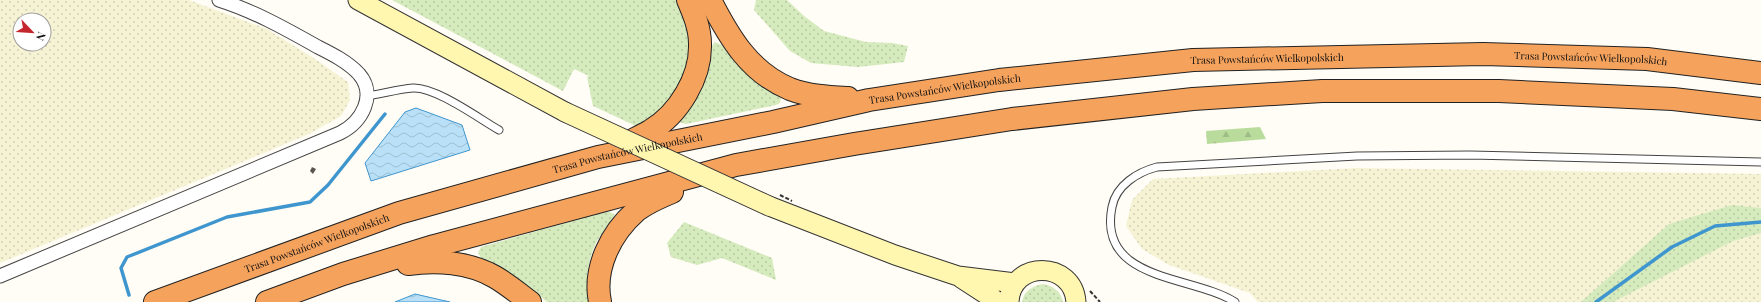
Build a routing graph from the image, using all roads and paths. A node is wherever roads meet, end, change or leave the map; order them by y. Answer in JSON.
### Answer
{"nodes":[{"id":1,"x":219,"y":0,"type":"edge"},
{"id":2,"x":358,"y":0,"type":"edge"},
{"id":3,"x":688,"y":0,"type":"edge"},
{"id":4,"x":710,"y":0,"type":"edge"},
{"id":5,"x":1761,"y":73,"type":"edge"},
{"id":6,"x":367,"y":96,"type":"junction"},
{"id":7,"x":869,"y":100,"type":"junction"},
{"id":8,"x":1761,"y":109,"type":"edge"},
{"id":9,"x":499,"y":130,"type":"dead end"},
{"id":10,"x":598,"y":157,"type":"junction"},
{"id":11,"x":1761,"y":162,"type":"edge"},
{"id":12,"x":736,"y":165,"type":"junction"},
{"id":13,"x":792,"y":201,"type":"dead end"},
{"id":14,"x":798,"y":203,"type":"dead end"},
{"id":15,"x":343,"y":274,"type":"junction"},
{"id":16,"x":0,"y":276,"type":"edge"},
{"id":17,"x":958,"y":276,"type":"junction"},
{"id":18,"x":1015,"y":284,"type":"junction"},
{"id":19,"x":1080,"y":297,"type":"edge"},
{"id":20,"x":156,"y":302,"type":"edge"},
{"id":21,"x":267,"y":302,"type":"edge"},
{"id":22,"x":530,"y":302,"type":"edge"},
{"id":23,"x":600,"y":302,"type":"edge"},
{"id":24,"x":998,"y":302,"type":"edge"},
{"id":25,"x":1009,"y":302,"type":"edge"},
{"id":26,"x":1100,"y":302,"type":"edge"},
{"id":27,"x":1235,"y":302,"type":"edge"}],
"edges":[{"from":1,"to":6,"type":"street"},
{"from":2,"to":17,"type":"main road","bridge":true},
{"from":3,"to":10,"type":"highway"},
{"from":4,"to":7,"type":"highway"},
{"from":5,"to":7,"type":"highway","name":"Trasa Powstańców Wielkopolskich"},
{"from":6,"to":9,"type":"lane"},
{"from":6,"to":16,"type":"street"},
{"from":7,"to":10,"type":"highway","name":"Trasa Powstańców Wielkopolskich"},
{"from":8,"to":12,"type":"highway"},
{"from":10,"to":20,"type":"highway","name":"Trasa Powstańców Wielkopolskich"},
{"from":11,"to":27,"type":"lane"},
{"from":12,"to":15,"type":"highway"},
{"from":12,"to":23,"type":"highway"},
{"from":13,"to":14,"type":"path"},
{"from":15,"to":21,"type":"highway"},
{"from":15,"to":22,"type":"highway"},
{"from":17,"to":18,"type":"main road"},
{"from":17,"to":24,"type":"main road"},
{"from":18,"to":19,"type":"main road"},
{"from":18,"to":25,"type":"main road"},
{"from":19,"to":26,"type":"path"}]}
